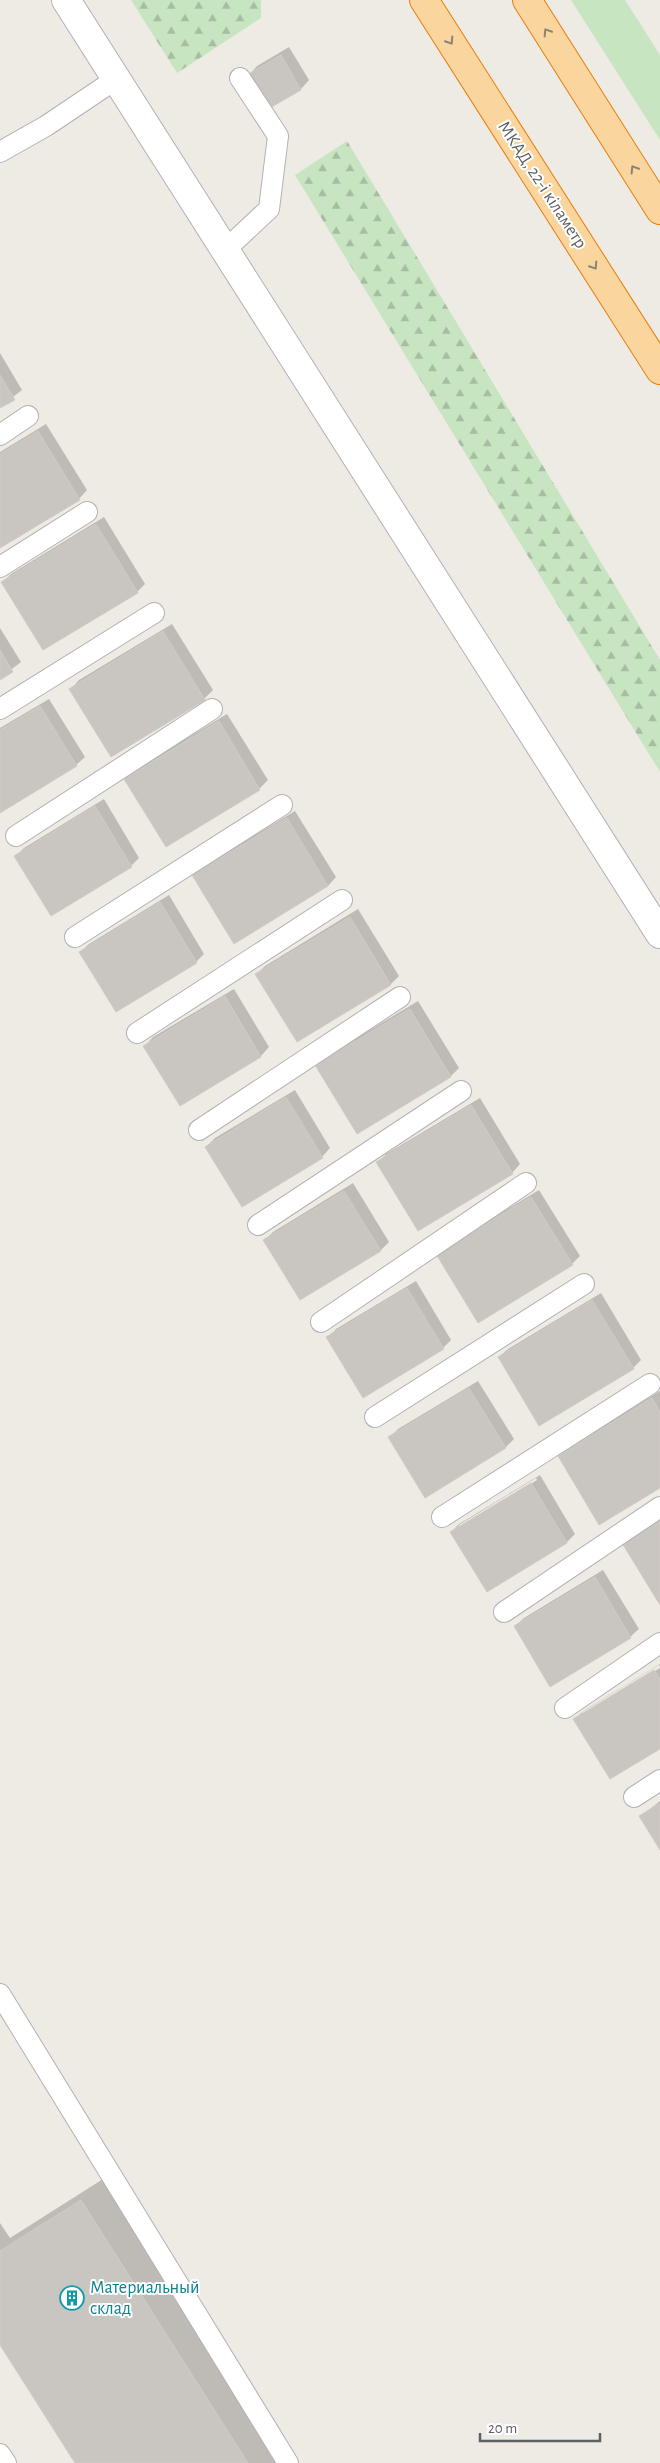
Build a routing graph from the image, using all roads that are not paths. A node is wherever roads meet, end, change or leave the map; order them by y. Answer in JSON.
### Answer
{"nodes":[{"id":1,"x":66,"y":0,"type":"edge"},
{"id":2,"x":424,"y":0,"type":"edge"},
{"id":3,"x":527,"y":0,"type":"edge"},
{"id":4,"x":240,"y":78,"type":"dead end"},
{"id":5,"x":116,"y":79,"type":"junction"},
{"id":6,"x":0,"y":152,"type":"edge"},
{"id":7,"x":660,"y":210,"type":"edge"},
{"id":8,"x":224,"y":251,"type":"junction"},
{"id":9,"x":660,"y":370,"type":"edge"},
{"id":10,"x":28,"y":416,"type":"dead end"},
{"id":11,"x":0,"y":435,"type":"edge"},
{"id":12,"x":87,"y":512,"type":"dead end"},
{"id":13,"x":0,"y":567,"type":"edge"},
{"id":14,"x":154,"y":613,"type":"dead end"},
{"id":15,"x":0,"y":709,"type":"edge"},
{"id":16,"x":212,"y":709,"type":"dead end"},
{"id":17,"x":282,"y":805,"type":"dead end"},
{"id":18,"x":16,"y":836,"type":"dead end"},
{"id":19,"x":342,"y":900,"type":"dead end"},
{"id":20,"x":660,"y":934,"type":"edge"},
{"id":21,"x":76,"y":936,"type":"dead end"},
{"id":22,"x":400,"y":998,"type":"dead end"},
{"id":23,"x":137,"y":1033,"type":"dead end"},
{"id":24,"x":461,"y":1091,"type":"dead end"},
{"id":25,"x":199,"y":1130,"type":"dead end"},
{"id":26,"x":526,"y":1183,"type":"dead end"},
{"id":27,"x":258,"y":1225,"type":"dead end"},
{"id":28,"x":584,"y":1284,"type":"dead end"},
{"id":29,"x":321,"y":1322,"type":"dead end"},
{"id":30,"x":650,"y":1384,"type":"dead end"},
{"id":31,"x":375,"y":1417,"type":"dead end"},
{"id":32,"x":660,"y":1507,"type":"edge"},
{"id":33,"x":442,"y":1517,"type":"dead end"},
{"id":34,"x":504,"y":1612,"type":"dead end"},
{"id":35,"x":660,"y":1643,"type":"edge"},
{"id":36,"x":565,"y":1708,"type":"dead end"},
{"id":37,"x":660,"y":1780,"type":"edge"},
{"id":38,"x":634,"y":1797,"type":"dead end"},
{"id":39,"x":0,"y":1994,"type":"edge"},
{"id":40,"x":0,"y":2454,"type":"edge"},
{"id":41,"x":6,"y":2463,"type":"edge"},
{"id":42,"x":288,"y":2463,"type":"edge"}],
"edges":[{"from":1,"to":5,"type":"street"},
{"from":2,"to":9,"type":"highway","name":"МКАД, 22-і кіламетр","one_way":true},
{"from":7,"to":3,"type":"highway","one_way":true},
{"from":4,"to":8,"type":"lane"},
{"from":5,"to":6,"type":"lane"},
{"from":5,"to":8,"type":"street"},
{"from":8,"to":20,"type":"street"},
{"from":10,"to":11,"type":"lane"},
{"from":12,"to":13,"type":"lane"},
{"from":14,"to":15,"type":"lane"},
{"from":16,"to":18,"type":"lane"},
{"from":17,"to":21,"type":"lane"},
{"from":19,"to":23,"type":"lane"},
{"from":22,"to":25,"type":"lane"},
{"from":24,"to":27,"type":"lane"},
{"from":26,"to":29,"type":"lane"},
{"from":28,"to":31,"type":"lane"},
{"from":30,"to":33,"type":"lane"},
{"from":32,"to":34,"type":"lane"},
{"from":35,"to":36,"type":"lane"},
{"from":37,"to":38,"type":"lane"},
{"from":39,"to":42,"type":"lane"},
{"from":40,"to":41,"type":"lane"}]}
